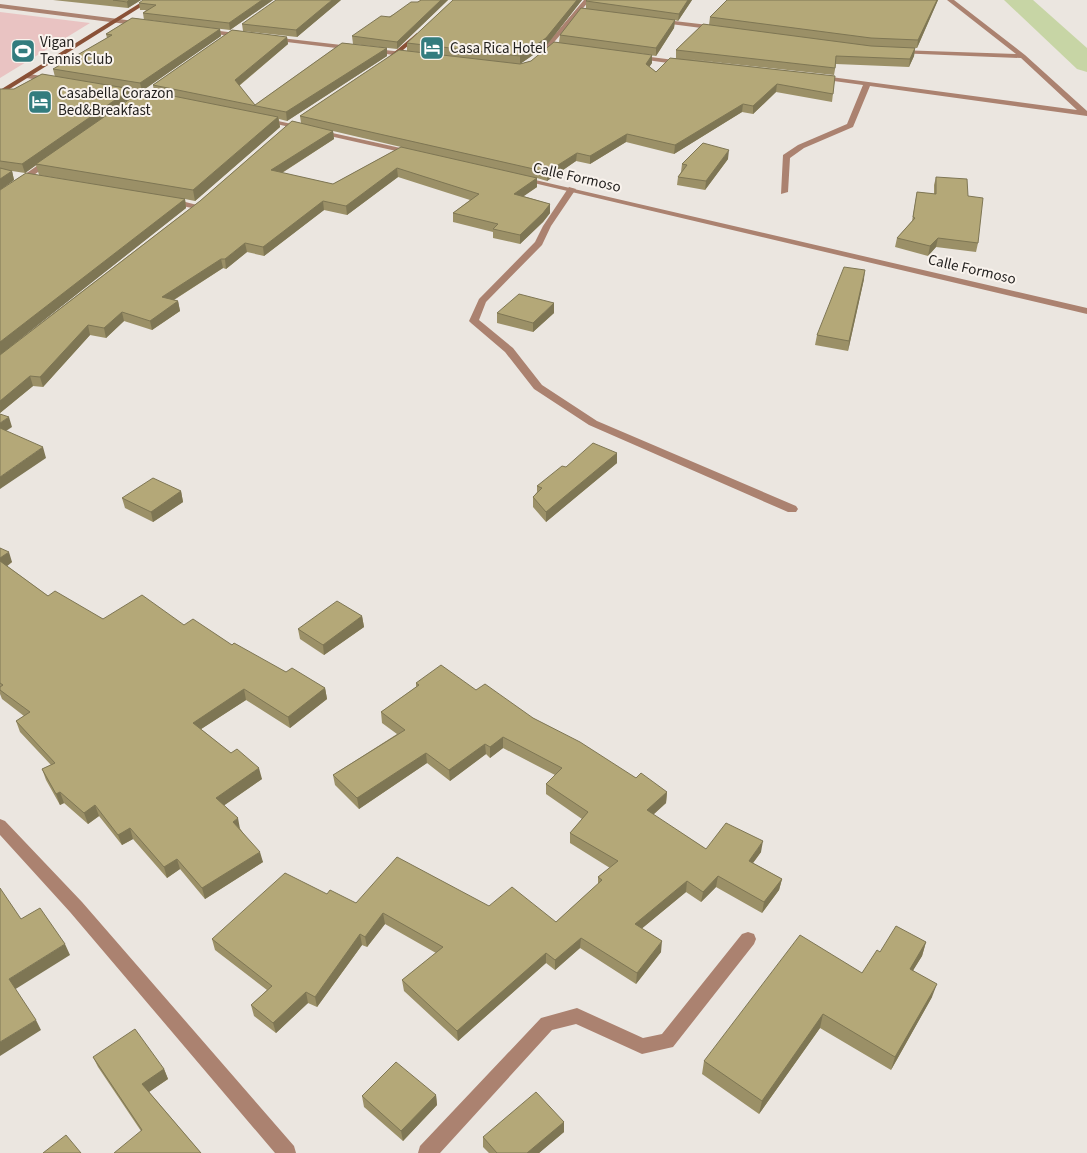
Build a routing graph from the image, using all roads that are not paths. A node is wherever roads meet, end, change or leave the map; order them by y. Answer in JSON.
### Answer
{"nodes":[{"id":1,"x":150,"y":0,"type":"edge"},
{"id":2,"x":587,"y":0,"type":"edge"},
{"id":3,"x":950,"y":0,"type":"edge"},
{"id":4,"x":0,"y":6,"type":"edge"},
{"id":5,"x":578,"y":11,"type":"junction"},
{"id":6,"x":588,"y":12,"type":"edge"},
{"id":7,"x":116,"y":20,"type":"junction"},
{"id":8,"x":651,"y":20,"type":"edge"},
{"id":9,"x":155,"y":25,"type":"edge"},
{"id":10,"x":427,"y":26,"type":"edge"},
{"id":11,"x":239,"y":29,"type":"edge"},
{"id":12,"x":193,"y":30,"type":"edge"},
{"id":13,"x":727,"y":30,"type":"edge"},
{"id":14,"x":231,"y":34,"type":"junction"},
{"id":15,"x":251,"y":36,"type":"edge"},
{"id":16,"x":261,"y":38,"type":"edge"},
{"id":17,"x":223,"y":40,"type":"edge"},
{"id":18,"x":551,"y":45,"type":"junction"},
{"id":19,"x":560,"y":46,"type":"edge"},
{"id":20,"x":893,"y":52,"type":"edge"},
{"id":21,"x":399,"y":53,"type":"junction"},
{"id":22,"x":626,"y":55,"type":"edge"},
{"id":23,"x":418,"y":56,"type":"edge"},
{"id":24,"x":1023,"y":56,"type":"junction"},
{"id":25,"x":534,"y":61,"type":"edge"},
{"id":26,"x":383,"y":63,"type":"edge"},
{"id":27,"x":691,"y":64,"type":"edge"},
{"id":28,"x":29,"y":76,"type":"junction"},
{"id":29,"x":812,"y":77,"type":"edge"},
{"id":30,"x":67,"y":82,"type":"edge"},
{"id":31,"x":868,"y":83,"type":"junction"},
{"id":32,"x":104,"y":88,"type":"edge"},
{"id":33,"x":150,"y":89,"type":"edge"},
{"id":34,"x":0,"y":93,"type":"edge"},
{"id":35,"x":142,"y":95,"type":"junction"},
{"id":36,"x":160,"y":98,"type":"edge"},
{"id":37,"x":134,"y":100,"type":"edge"},
{"id":38,"x":1086,"y":114,"type":"edge"},
{"id":39,"x":253,"y":118,"type":"edge"},
{"id":40,"x":294,"y":122,"type":"junction"},
{"id":41,"x":283,"y":131,"type":"edge"},
{"id":42,"x":422,"y":155,"type":"edge"},
{"id":43,"x":57,"y":156,"type":"edge"},
{"id":44,"x":9,"y":175,"type":"edge"},
{"id":45,"x":516,"y":176,"type":"edge"},
{"id":46,"x":27,"y":178,"type":"junction"},
{"id":47,"x":36,"y":179,"type":"edge"},
{"id":48,"x":572,"y":189,"type":"junction"},
{"id":49,"x":784,"y":192,"type":"dead end"},
{"id":50,"x":0,"y":196,"type":"edge"},
{"id":51,"x":159,"y":200,"type":"edge"},
{"id":52,"x":204,"y":200,"type":"edge"},
{"id":53,"x":197,"y":206,"type":"junction"},
{"id":54,"x":190,"y":212,"type":"edge"},
{"id":55,"x":1087,"y":311,"type":"edge"},
{"id":56,"x":792,"y":509,"type":"dead end"},
{"id":57,"x":0,"y":825,"type":"edge"},
{"id":58,"x":748,"y":939,"type":"dead end"},
{"id":59,"x":287,"y":1153,"type":"edge"},
{"id":60,"x":427,"y":1153,"type":"edge"}],
"edges":[{"from":1,"to":7,"type":"street"},
{"from":2,"to":5,"type":"street"},
{"from":3,"to":24,"type":"street"},
{"from":4,"to":7,"type":"street"},
{"from":5,"to":6,"type":"street"},
{"from":5,"to":18,"type":"street"},
{"from":7,"to":9,"type":"street"},
{"from":7,"to":28,"type":"street"},
{"from":8,"to":13,"type":"street"},
{"from":10,"to":21,"type":"street"},
{"from":11,"to":14,"type":"street"},
{"from":12,"to":14,"type":"street"},
{"from":14,"to":15,"type":"street"},
{"from":14,"to":17,"type":"street"},
{"from":16,"to":21,"type":"street"},
{"from":18,"to":19,"type":"street"},
{"from":18,"to":25,"type":"street"},
{"from":20,"to":24,"type":"street"},
{"from":21,"to":23,"type":"street"},
{"from":21,"to":26,"type":"street"},
{"from":22,"to":27,"type":"street"},
{"from":24,"to":38,"type":"street"},
{"from":28,"to":30,"type":"street"},
{"from":28,"to":34,"type":"street"},
{"from":29,"to":31,"type":"street"},
{"from":31,"to":38,"type":"street"},
{"from":31,"to":49,"type":"street"},
{"from":32,"to":35,"type":"street"},
{"from":33,"to":35,"type":"street"},
{"from":35,"to":36,"type":"street"},
{"from":35,"to":37,"type":"street"},
{"from":39,"to":40,"type":"street"},
{"from":40,"to":41,"type":"street"},
{"from":40,"to":42,"type":"street"},
{"from":43,"to":46,"type":"street"},
{"from":44,"to":46,"type":"street"},
{"from":45,"to":48,"type":"street","name":"Calle Formoso"},
{"from":46,"to":47,"type":"street"},
{"from":46,"to":50,"type":"street"},
{"from":48,"to":55,"type":"street","name":"Calle Formoso"},
{"from":48,"to":56,"type":"street"},
{"from":51,"to":53,"type":"street"},
{"from":52,"to":53,"type":"street"},
{"from":53,"to":54,"type":"street"},
{"from":57,"to":59,"type":"street"},
{"from":58,"to":60,"type":"street"}]}
